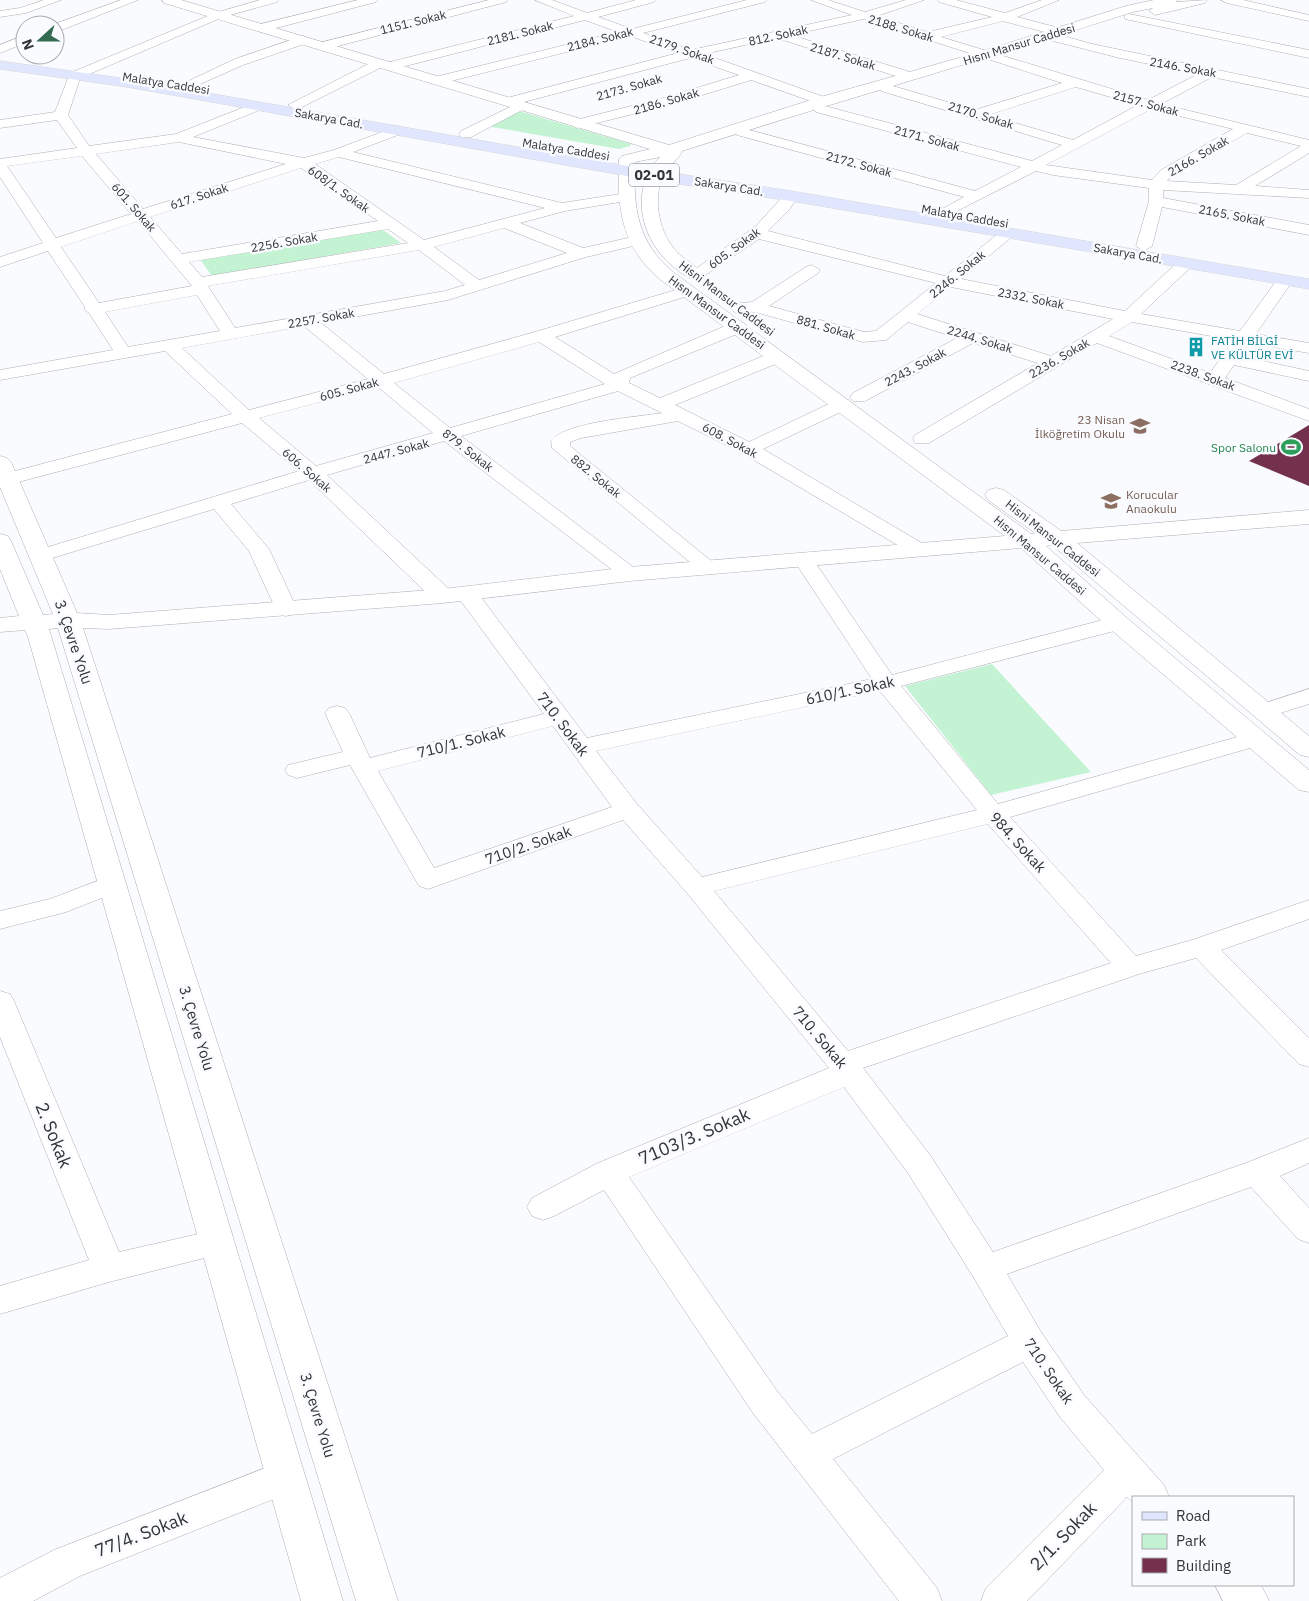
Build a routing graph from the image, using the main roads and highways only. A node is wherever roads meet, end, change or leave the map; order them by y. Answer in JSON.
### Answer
{"nodes":[{"id":1,"x":168,"y":0,"type":"edge"},
{"id":2,"x":1168,"y":0,"type":"edge"},
{"id":3,"x":1201,"y":0,"type":"edge"},
{"id":4,"x":1058,"y":35,"type":"junction"},
{"id":5,"x":988,"y":56,"type":"junction"},
{"id":6,"x":0,"y":57,"type":"edge"},
{"id":7,"x":0,"y":65,"type":"edge"},
{"id":8,"x":79,"y":73,"type":"junction"},
{"id":9,"x":822,"y":105,"type":"junction"},
{"id":10,"x":661,"y":163,"type":"junction"},
{"id":11,"x":627,"y":165,"type":"junction"},
{"id":12,"x":1309,"y":273,"type":"edge"},
{"id":13,"x":691,"y":283,"type":"junction"},
{"id":14,"x":1309,"y":284,"type":"edge"},
{"id":15,"x":745,"y":314,"type":"junction"},
{"id":16,"x":851,"y":400,"type":"junction"},
{"id":17,"x":959,"y":468,"type":"dead end"},
{"id":18,"x":4,"y":470,"type":"edge"},
{"id":19,"x":982,"y":484,"type":"dead end"},
{"id":20,"x":1309,"y":517,"type":"edge"},
{"id":21,"x":1058,"y":540,"type":"junction"},
{"id":22,"x":0,"y":541,"type":"edge"},
{"id":23,"x":1028,"y":542,"type":"junction"},
{"id":24,"x":0,"y":625,"type":"edge"},
{"id":25,"x":70,"y":627,"type":"junction"},
{"id":26,"x":37,"y":629,"type":"junction"},
{"id":27,"x":0,"y":640,"type":"edge"},
{"id":28,"x":1309,"y":749,"type":"edge"},
{"id":29,"x":1309,"y":784,"type":"edge"},
{"id":30,"x":322,"y":1601,"type":"edge"},
{"id":31,"x":377,"y":1601,"type":"edge"}],
"edges":[{"from":1,"to":10,"type":"main road"},
{"from":2,"to":4,"type":"main road","name":"Hısnı Mansur Caddesi"},
{"from":3,"to":4,"type":"main road"},
{"from":4,"to":5,"type":"main road","name":"Hısnı Mansur Caddesi"},
{"from":5,"to":9,"type":"main road"},
{"from":5,"to":9,"type":"main road","name":"Hısnı Mansur Caddesi"},
{"from":6,"to":8,"type":"main road","name":"Malatya Caddesi"},
{"from":7,"to":8,"type":"main road","name":"Sakarya Cad.","number":"02-01"},
{"from":8,"to":11,"type":"main road","name":"Sakarya Cad.","number":"02-01"},
{"from":8,"to":11,"type":"main road","name":"Malatya Caddesi"},
{"from":9,"to":10,"type":"main road","name":"Hısnı Mansur Caddesi"},
{"from":9,"to":10,"type":"main road"},
{"from":10,"to":11,"type":"main road","name":"Hısnı Mansur Caddesi"},
{"from":10,"to":11,"type":"main road","name":"Sakarya Cad.","number":"02-01"},
{"from":10,"to":12,"type":"main road","name":"Malatya Caddesi"},
{"from":10,"to":13,"type":"main road","name":"Hisni Mansur Caddesi"},
{"from":10,"to":14,"type":"main road","name":"Sakarya Cad.","number":"02-01"},
{"from":11,"to":13,"type":"main road","name":"Hısnı Mansur Caddesi"},
{"from":13,"to":15,"type":"main road","name":"Hısnı Mansur Caddesi"},
{"from":15,"to":16,"type":"main road","name":"Hisni Mansur Caddesi"},
{"from":15,"to":16,"type":"main road","name":"Hısnı Mansur Caddesi"},
{"from":16,"to":17,"type":"main road","name":"Hisni Mansur Caddesi"},
{"from":16,"to":23,"type":"main road","name":"Hısnı Mansur Caddesi"},
{"from":18,"to":25,"type":"main road","name":"3. Çevre Yolu"},
{"from":19,"to":21,"type":"main road","name":"Hisni Mansur Caddesi"},
{"from":20,"to":21,"type":"main road"},
{"from":21,"to":23,"type":"main road"},
{"from":21,"to":28,"type":"main road","name":"Hisni Mansur Caddesi"},
{"from":22,"to":26,"type":"main road","name":"3. Çevre Yolu"},
{"from":23,"to":25,"type":"main road"},
{"from":23,"to":29,"type":"main road","name":"Hısnı Mansur Caddesi"},
{"from":24,"to":26,"type":"main road"},
{"from":25,"to":26,"type":"main road"},
{"from":25,"to":31,"type":"main road","name":"3. Çevre Yolu"},
{"from":26,"to":27,"type":"main road"},
{"from":26,"to":30,"type":"main road","name":"3. Çevre Yolu"}]}
